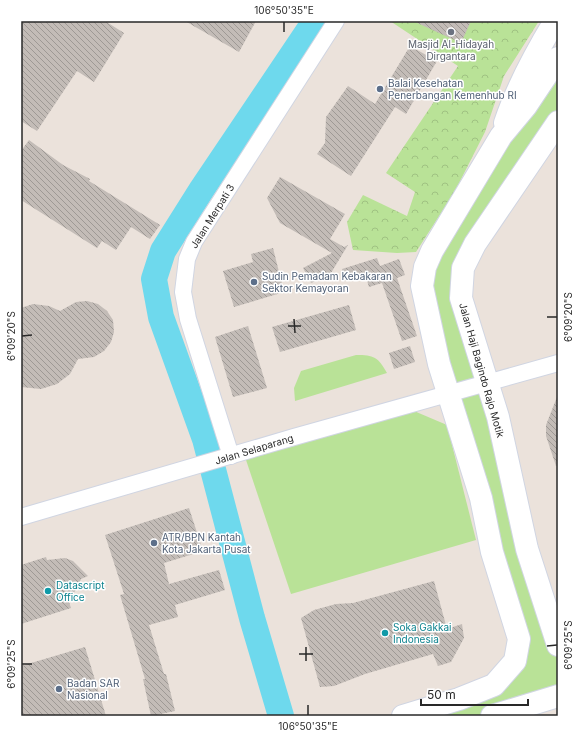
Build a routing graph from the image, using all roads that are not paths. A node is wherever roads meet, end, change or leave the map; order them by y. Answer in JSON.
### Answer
{"nodes":[{"id":1,"x":336,"y":21,"type":"edge"},
{"id":2,"x":555,"y":21,"type":"edge"},
{"id":3,"x":558,"y":58,"type":"edge"},
{"id":4,"x":558,"y":122,"type":"edge"},
{"id":5,"x":501,"y":136,"type":"junction"},
{"id":6,"x":558,"y":363,"type":"edge"},
{"id":7,"x":488,"y":382,"type":"junction"},
{"id":8,"x":448,"y":394,"type":"junction"},
{"id":9,"x":231,"y":456,"type":"junction"},
{"id":10,"x":21,"y":517,"type":"edge"},
{"id":11,"x":557,"y":642,"type":"edge"},
{"id":12,"x":558,"y":696,"type":"edge"},
{"id":13,"x":403,"y":716,"type":"edge"},
{"id":14,"x":492,"y":716,"type":"edge"}],
"edges":[{"from":1,"to":9,"type":"street","name":"Jalan Merpati 3"},
{"from":2,"to":5,"type":"main road"},
{"from":3,"to":5,"type":"main road"},
{"from":4,"to":7,"type":"main road","name":"Jalan Haji Bagindo Rajo Motik"},
{"from":5,"to":8,"type":"main road"},
{"from":6,"to":7,"type":"street","name":"Jalan Selaparang"},
{"from":7,"to":8,"type":"street","name":"Jalan Selaparang"},
{"from":7,"to":11,"type":"main road","name":"Jalan Haji Bagindo Rajo Motik"},
{"from":8,"to":9,"type":"street","name":"Jalan Selaparang"},
{"from":8,"to":13,"type":"main road"},
{"from":9,"to":10,"type":"street","name":"Jalan Selaparang"},
{"from":12,"to":14,"type":"main road"}]}
